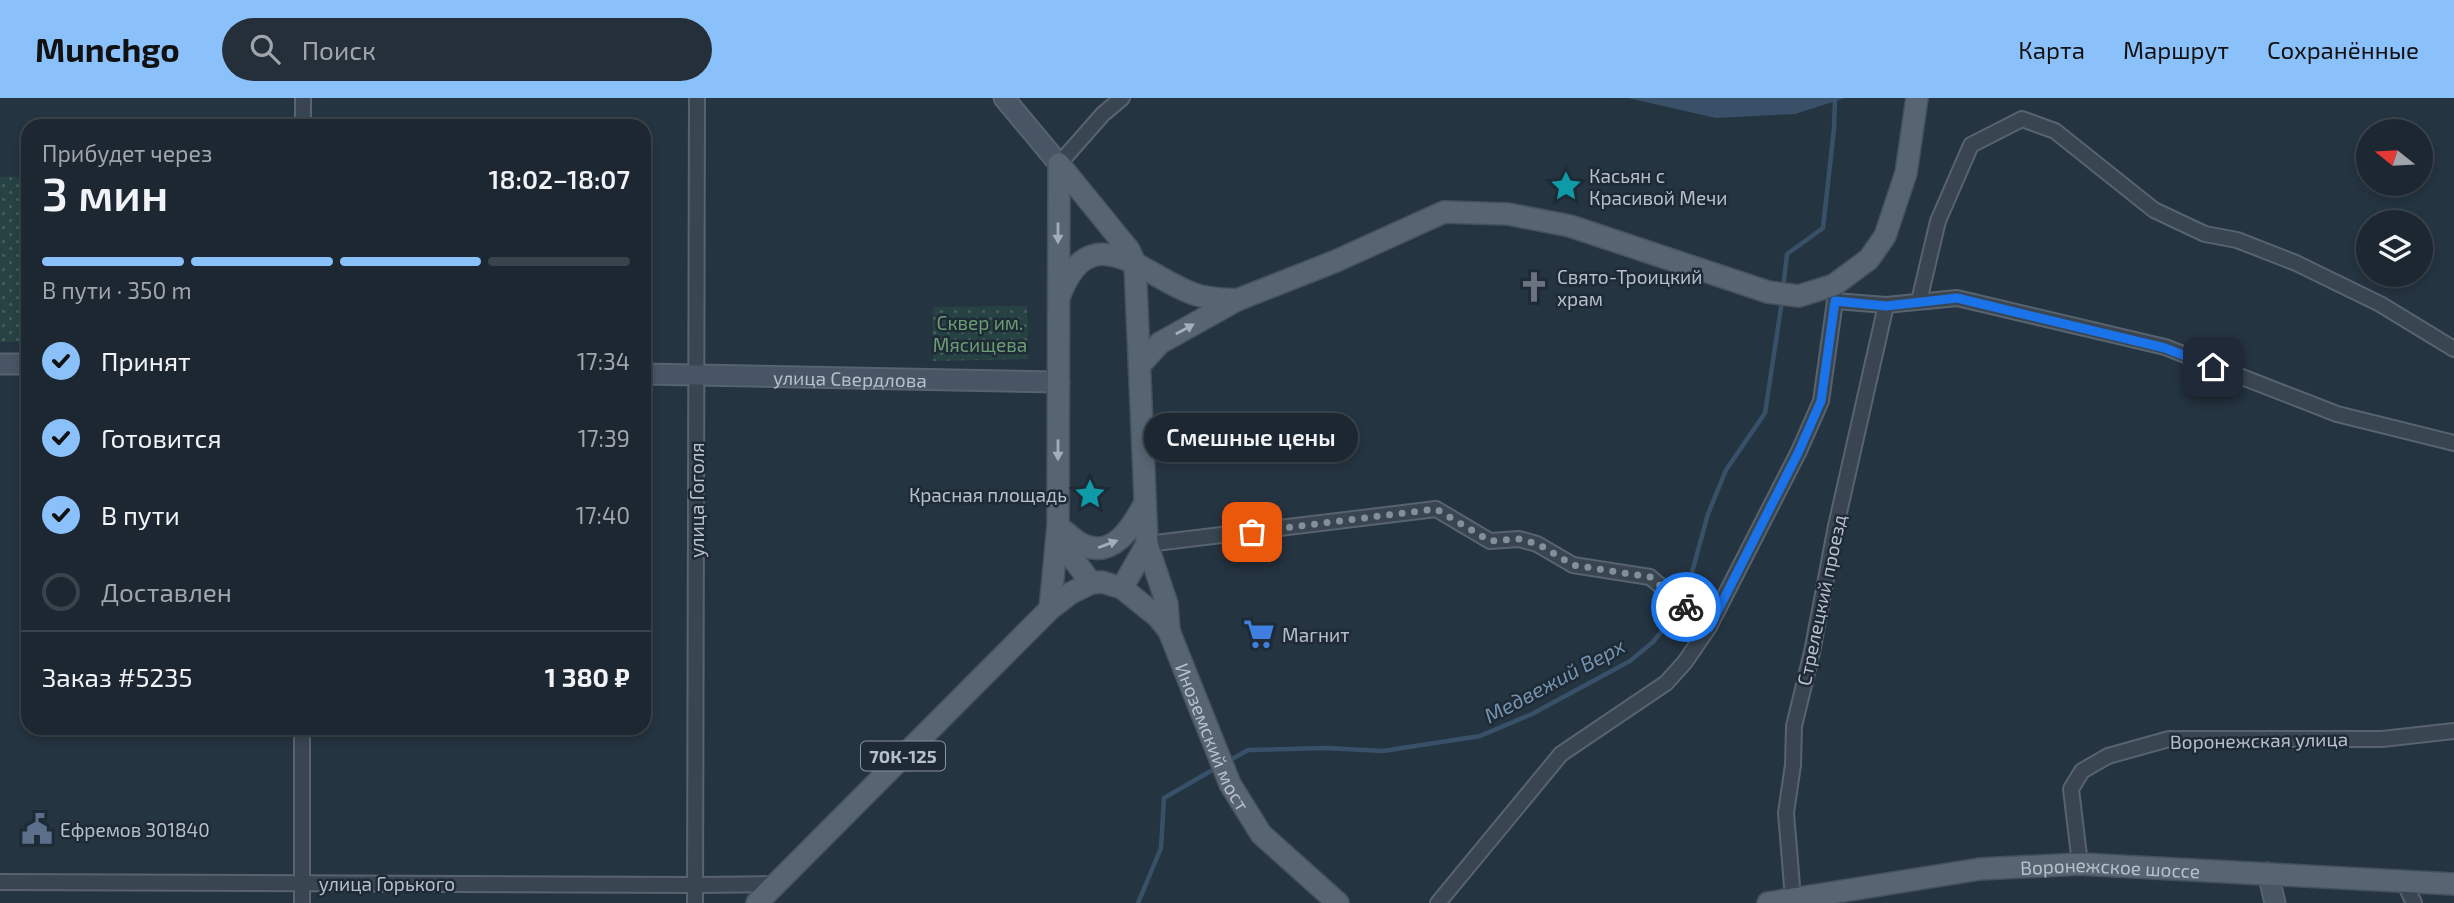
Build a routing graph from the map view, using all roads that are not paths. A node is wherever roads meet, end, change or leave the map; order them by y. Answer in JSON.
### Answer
{"nodes":[{"id":1,"x":303,"y":98,"type":"edge"},
{"id":2,"x":697,"y":98,"type":"edge"},
{"id":3,"x":1004,"y":98,"type":"edge"},
{"id":4,"x":1122,"y":98,"type":"edge"},
{"id":5,"x":1917,"y":98,"type":"edge"},
{"id":6,"x":303,"y":119,"type":"edge"},
{"id":7,"x":1059,"y":164,"type":"junction"},
{"id":8,"x":1135,"y":263,"type":"junction"},
{"id":9,"x":1834,"y":293,"type":"junction"},
{"id":10,"x":1058,"y":300,"type":"junction"},
{"id":11,"x":1237,"y":300,"type":"junction"},
{"id":12,"x":1919,"y":301,"type":"junction"},
{"id":13,"x":1886,"y":306,"type":"junction"},
{"id":14,"x":2454,"y":349,"type":"edge"},
{"id":15,"x":0,"y":364,"type":"edge"},
{"id":16,"x":21,"y":365,"type":"edge"},
{"id":17,"x":1140,"y":365,"type":"junction"},
{"id":18,"x":651,"y":374,"type":"edge"},
{"id":19,"x":696,"y":374,"type":"junction"},
{"id":20,"x":1059,"y":382,"type":"junction"},
{"id":21,"x":2454,"y":443,"type":"edge"},
{"id":22,"x":1145,"y":503,"type":"junction"},
{"id":23,"x":1058,"y":526,"type":"junction"},
{"id":24,"x":1147,"y":544,"type":"junction"},
{"id":25,"x":1091,"y":583,"type":"junction"},
{"id":26,"x":1122,"y":588,"type":"junction"},
{"id":27,"x":1049,"y":609,"type":"junction"},
{"id":28,"x":1709,"y":628,"type":"junction"},
{"id":29,"x":1170,"y":633,"type":"junction"},
{"id":30,"x":2454,"y":731,"type":"edge"},
{"id":31,"x":302,"y":735,"type":"edge"},
{"id":32,"x":2080,"y":864,"type":"junction"},
{"id":33,"x":2269,"y":873,"type":"junction"},
{"id":34,"x":2403,"y":880,"type":"junction"},
{"id":35,"x":0,"y":882,"type":"edge"},
{"id":36,"x":302,"y":883,"type":"junction"},
{"id":37,"x":774,"y":884,"type":"junction"},
{"id":38,"x":2454,"y":884,"type":"edge"},
{"id":39,"x":695,"y":885,"type":"junction"},
{"id":40,"x":1793,"y":898,"type":"junction"},
{"id":41,"x":302,"y":903,"type":"edge"},
{"id":42,"x":695,"y":903,"type":"edge"},
{"id":43,"x":757,"y":903,"type":"edge"},
{"id":44,"x":1338,"y":903,"type":"edge"},
{"id":45,"x":1438,"y":903,"type":"edge"},
{"id":46,"x":1768,"y":903,"type":"edge"},
{"id":47,"x":2275,"y":903,"type":"edge"},
{"id":48,"x":2414,"y":903,"type":"edge"}],
"edges":[{"from":1,"to":6,"type":"street"},
{"from":2,"to":19,"type":"street","name":"улица Гоголя"},
{"from":3,"to":7,"type":"main road"},
{"from":4,"to":7,"type":"street"},
{"from":5,"to":9,"type":"main road"},
{"from":7,"to":8,"type":"main road"},
{"from":7,"to":10,"type":"main road","one_way":true},
{"from":8,"to":10,"type":"main road"},
{"from":8,"to":11,"type":"main road"},
{"from":8,"to":17,"type":"main road"},
{"from":9,"to":11,"type":"main road"},
{"from":9,"to":13,"type":"street"},
{"from":9,"to":28,"type":"street"},
{"from":10,"to":20,"type":"main road"},
{"from":17,"to":11,"type":"main road","one_way":true},
{"from":12,"to":13,"type":"street"},
{"from":12,"to":14,"type":"street"},
{"from":12,"to":21,"type":"street"},
{"from":13,"to":40,"type":"street","name":"Стрелецкий проезд"},
{"from":15,"to":16,"type":"main road"},
{"from":17,"to":22,"type":"main road"},
{"from":18,"to":19,"type":"main road","name":"улица Свердлова"},
{"from":19,"to":20,"type":"main road","name":"улица Свердлова"},
{"from":19,"to":39,"type":"street","name":"улица Гоголя"},
{"from":20,"to":23,"type":"main road","one_way":true},
{"from":23,"to":22,"type":"main road","one_way":true},
{"from":22,"to":24,"type":"main road"},
{"from":23,"to":25,"type":"main road"},
{"from":23,"to":27,"type":"main road"},
{"from":24,"to":26,"type":"main road"},
{"from":24,"to":28,"type":"street"},
{"from":24,"to":29,"type":"main road"},
{"from":25,"to":26,"type":"main road"},
{"from":25,"to":27,"type":"main road"},
{"from":26,"to":29,"type":"main road"},
{"from":27,"to":37,"type":"main road","number":"70К-125"},
{"from":28,"to":45,"type":"street"},
{"from":29,"to":44,"type":"main road","name":"Иноземский мост"},
{"from":30,"to":32,"type":"street","name":"Воронежская улица"},
{"from":31,"to":36,"type":"street"},
{"from":32,"to":33,"type":"main road","name":"Воронежское шоссе"},
{"from":32,"to":40,"type":"main road","name":"Воронежское шоссе"},
{"from":33,"to":34,"type":"main road","name":"Воронежское шоссе"},
{"from":33,"to":47,"type":"main road"},
{"from":34,"to":38,"type":"main road","name":"Воронежское шоссе"},
{"from":34,"to":48,"type":"street"},
{"from":35,"to":36,"type":"street","name":"улица Горького"},
{"from":36,"to":39,"type":"street","name":"улица Горького"},
{"from":36,"to":41,"type":"street"},
{"from":37,"to":39,"type":"street","name":"улица Горького"},
{"from":37,"to":43,"type":"main road","number":"70К-125"},
{"from":39,"to":42,"type":"street","name":"улица Гоголя"},
{"from":40,"to":46,"type":"main road","name":"Воронежское шоссе"}]}
